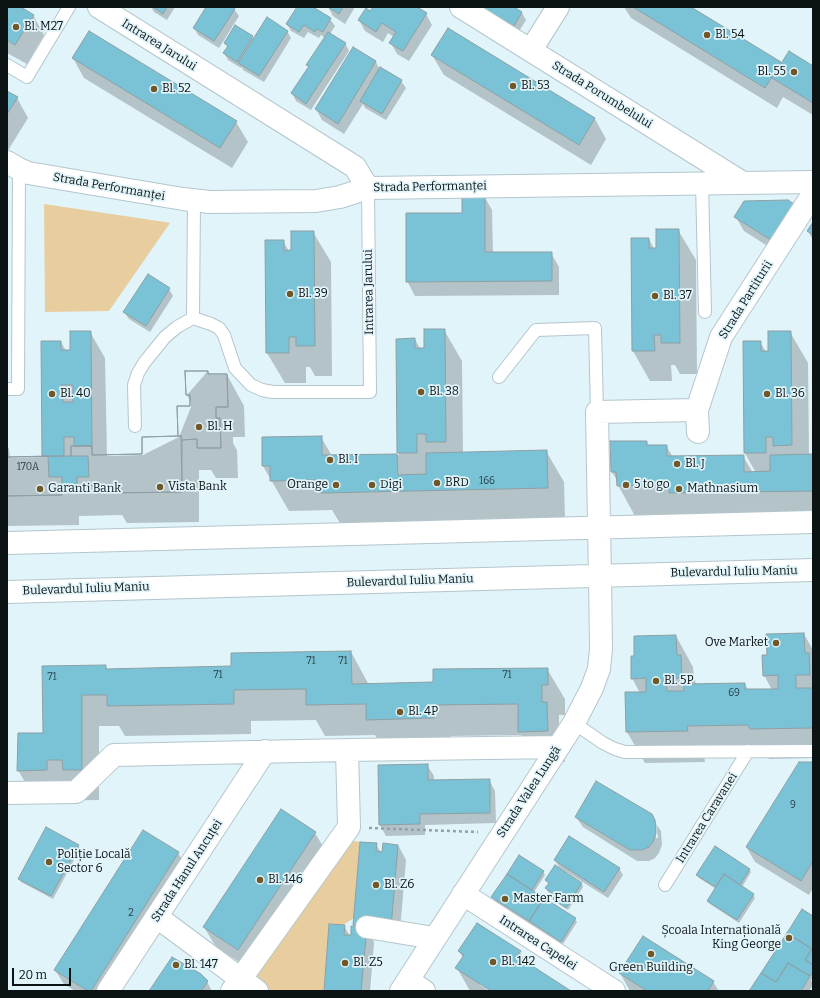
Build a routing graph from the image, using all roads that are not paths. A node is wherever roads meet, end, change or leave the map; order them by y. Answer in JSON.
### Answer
{"nodes":[{"id":1,"x":70,"y":7,"type":"edge"},
{"id":2,"x":99,"y":7,"type":"edge"},
{"id":3,"x":461,"y":7,"type":"edge"},
{"id":4,"x":558,"y":7,"type":"edge"},
{"id":5,"x":531,"y":50,"type":"junction"},
{"id":6,"x":7,"y":64,"type":"edge"},
{"id":7,"x":13,"y":166,"type":"edge"},
{"id":8,"x":813,"y":182,"type":"edge"},
{"id":9,"x":743,"y":183,"type":"junction"},
{"id":10,"x":702,"y":184,"type":"junction"},
{"id":11,"x":368,"y":188,"type":"junction"},
{"id":12,"x":813,"y":194,"type":"edge"},
{"id":13,"x":194,"y":201,"type":"junction"},
{"id":14,"x":705,"y":312,"type":"dead end"},
{"id":15,"x":193,"y":318,"type":"junction"},
{"id":16,"x":499,"y":377,"type":"dead end"},
{"id":17,"x":7,"y":389,"type":"edge"},
{"id":18,"x":698,"y":410,"type":"junction"},
{"id":19,"x":597,"y":412,"type":"junction"},
{"id":20,"x":135,"y":426,"type":"dead end"},
{"id":21,"x":698,"y":432,"type":"dead end"},
{"id":22,"x":813,"y":522,"type":"edge"},
{"id":23,"x":599,"y":527,"type":"junction"},
{"id":24,"x":7,"y":543,"type":"edge"},
{"id":25,"x":813,"y":570,"type":"edge"},
{"id":26,"x":600,"y":575,"type":"junction"},
{"id":27,"x":7,"y":592,"type":"edge"},
{"id":28,"x":574,"y":723,"type":"junction"},
{"id":29,"x":558,"y":747,"type":"junction"},
{"id":30,"x":348,"y":750,"type":"junction"},
{"id":31,"x":813,"y":751,"type":"edge"},
{"id":32,"x":265,"y":752,"type":"junction"},
{"id":33,"x":748,"y":752,"type":"junction"},
{"id":34,"x":7,"y":793,"type":"edge"},
{"id":35,"x":665,"y":885,"type":"dead end"},
{"id":36,"x":463,"y":894,"type":"junction"},
{"id":37,"x":157,"y":917,"type":"junction"},
{"id":38,"x":367,"y":927,"type":"dead end"},
{"id":39,"x":434,"y":938,"type":"junction"},
{"id":40,"x":243,"y":987,"type":"edge"},
{"id":41,"x":411,"y":987,"type":"edge"},
{"id":42,"x":108,"y":991,"type":"edge"},
{"id":43,"x":614,"y":991,"type":"edge"}],
"edges":[{"from":1,"to":6,"type":"lane"},
{"from":2,"to":11,"type":"street","name":"Intrarea Jarului"},
{"from":3,"to":5,"type":"street","name":"Strada Porumbelului"},
{"from":4,"to":5,"type":"street"},
{"from":5,"to":9,"type":"street","name":"Strada Porumbelului"},
{"from":7,"to":13,"type":"street","name":"Strada Performanței"},
{"from":7,"to":17,"type":"lane"},
{"from":8,"to":9,"type":"street","name":"Strada Performanței"},
{"from":9,"to":10,"type":"street","name":"Strada Performanței"},
{"from":10,"to":11,"type":"street","name":"Strada Performanței"},
{"from":10,"to":14,"type":"lane"},
{"from":11,"to":13,"type":"street","name":"Strada Performanței"},
{"from":11,"to":15,"type":"lane","name":"Intrarea Jarului"},
{"from":12,"to":18,"type":"street","name":"Strada Partiturii"},
{"from":13,"to":15,"type":"lane"},
{"from":15,"to":20,"type":"lane"},
{"from":16,"to":19,"type":"lane"},
{"from":18,"to":19,"type":"street"},
{"from":18,"to":21,"type":"street","name":"Strada Partiturii"},
{"from":19,"to":23,"type":"street","name":"Strada Valea Lungă"},
{"from":22,"to":23,"type":"street"},
{"from":23,"to":24,"type":"street"},
{"from":23,"to":26,"type":"street","name":"Strada Valea Lungă"},
{"from":25,"to":26,"type":"street","name":"Bulevardul Iuliu Maniu"},
{"from":26,"to":27,"type":"street","name":"Bulevardul Iuliu Maniu"},
{"from":26,"to":28,"type":"street","name":"Strada Valea Lungă"},
{"from":28,"to":29,"type":"street","name":"Strada Valea Lungă"},
{"from":28,"to":33,"type":"lane"},
{"from":29,"to":30,"type":"street"},
{"from":29,"to":36,"type":"street","name":"Strada Valea Lungă"},
{"from":30,"to":32,"type":"street"},
{"from":30,"to":40,"type":"street"},
{"from":31,"to":33,"type":"lane"},
{"from":32,"to":34,"type":"street"},
{"from":32,"to":37,"type":"street","name":"Strada Hanul Ancuței"},
{"from":33,"to":35,"type":"lane","name":"Intrarea Caravanei"},
{"from":36,"to":39,"type":"street","name":"Strada Valea Lungă"},
{"from":36,"to":43,"type":"street","name":"Intrarea Capelei"},
{"from":37,"to":40,"type":"street"},
{"from":37,"to":42,"type":"street","name":"Strada Hanul Ancuței"},
{"from":38,"to":39,"type":"street"},
{"from":39,"to":41,"type":"street","name":"Strada Valea Lungă"}]}
